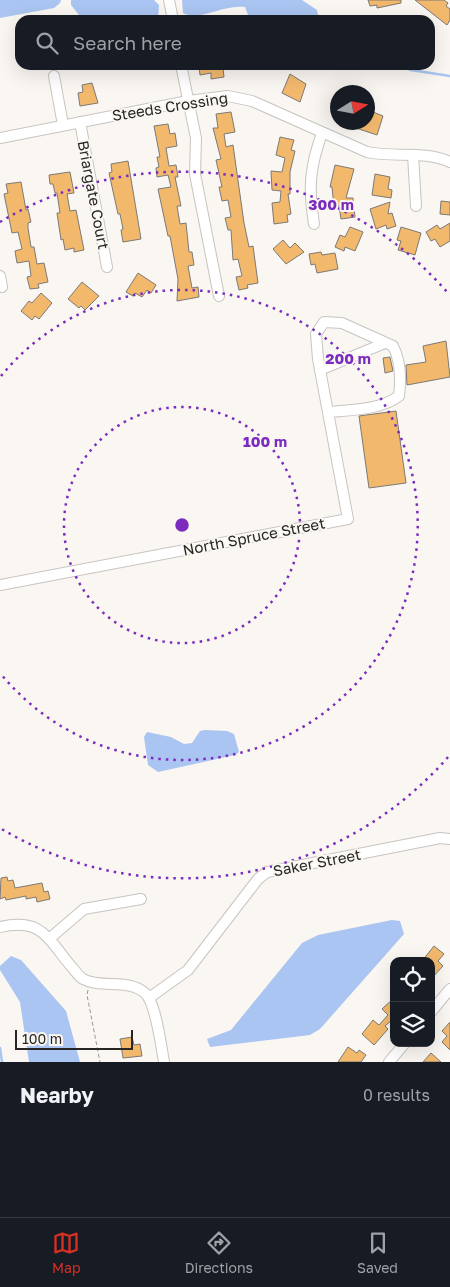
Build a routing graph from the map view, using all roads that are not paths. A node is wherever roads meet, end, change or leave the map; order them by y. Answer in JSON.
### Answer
{"nodes":[{"id":1,"x":169,"y":0,"type":"edge"},
{"id":2,"x":172,"y":15,"type":"edge"},
{"id":3,"x":182,"y":70,"type":"edge"},
{"id":4,"x":54,"y":76,"type":"dead end"},
{"id":5,"x":188,"y":101,"type":"junction"},
{"id":6,"x":80,"y":122,"type":"junction"},
{"id":7,"x":63,"y":125,"type":"junction"},
{"id":8,"x":322,"y":133,"type":"junction"},
{"id":9,"x":0,"y":138,"type":"edge"},
{"id":10,"x":413,"y":155,"type":"junction"},
{"id":11,"x":450,"y":162,"type":"edge"},
{"id":12,"x":416,"y":206,"type":"dead end"},
{"id":13,"x":314,"y":224,"type":"dead end"},
{"id":14,"x":107,"y":267,"type":"dead end"},
{"id":15,"x":219,"y":296,"type":"dead end"},
{"id":16,"x":385,"y":343,"type":"junction"},
{"id":17,"x":320,"y":370,"type":"junction"},
{"id":18,"x":328,"y":412,"type":"junction"},
{"id":19,"x":0,"y":585,"type":"edge"},
{"id":20,"x":450,"y":839,"type":"edge"},
{"id":21,"x":141,"y":899,"type":"dead end"},
{"id":22,"x":0,"y":927,"type":"edge"},
{"id":23,"x":49,"y":939,"type":"junction"},
{"id":24,"x":450,"y":989,"type":"edge"},
{"id":25,"x":149,"y":998,"type":"junction"},
{"id":26,"x":435,"y":1007,"type":"edge"},
{"id":27,"x":402,"y":1047,"type":"edge"},
{"id":28,"x":164,"y":1062,"type":"edge"},
{"id":29,"x":389,"y":1062,"type":"edge"}],
"edges":[{"from":1,"to":2,"type":"street"},
{"from":3,"to":5,"type":"street"},
{"from":4,"to":7,"type":"street","name":"Briargate Court"},
{"from":5,"to":6,"type":"street","name":"Steeds Crossing"},
{"from":5,"to":8,"type":"street","name":"Steeds Crossing"},
{"from":5,"to":15,"type":"street"},
{"from":6,"to":7,"type":"street","name":"Steeds Crossing"},
{"from":6,"to":14,"type":"street","name":"Briargate Court"},
{"from":7,"to":9,"type":"street","name":"Steeds Crossing"},
{"from":8,"to":10,"type":"street","name":"Steeds Crossing"},
{"from":8,"to":13,"type":"street"},
{"from":10,"to":11,"type":"street","name":"Steeds Crossing"},
{"from":10,"to":12,"type":"street"},
{"from":16,"to":17,"type":"street"},
{"from":16,"to":17,"type":"street","name":"North Spruce Street"},
{"from":16,"to":18,"type":"street"},
{"from":17,"to":18,"type":"street","name":"North Spruce Street"},
{"from":18,"to":19,"type":"street","name":"North Spruce Street"},
{"from":20,"to":25,"type":"street","name":"Saker Street"},
{"from":21,"to":23,"type":"street"},
{"from":22,"to":23,"type":"street"},
{"from":23,"to":25,"type":"street"},
{"from":24,"to":26,"type":"street"},
{"from":25,"to":28,"type":"street"},
{"from":27,"to":29,"type":"street"}]}
